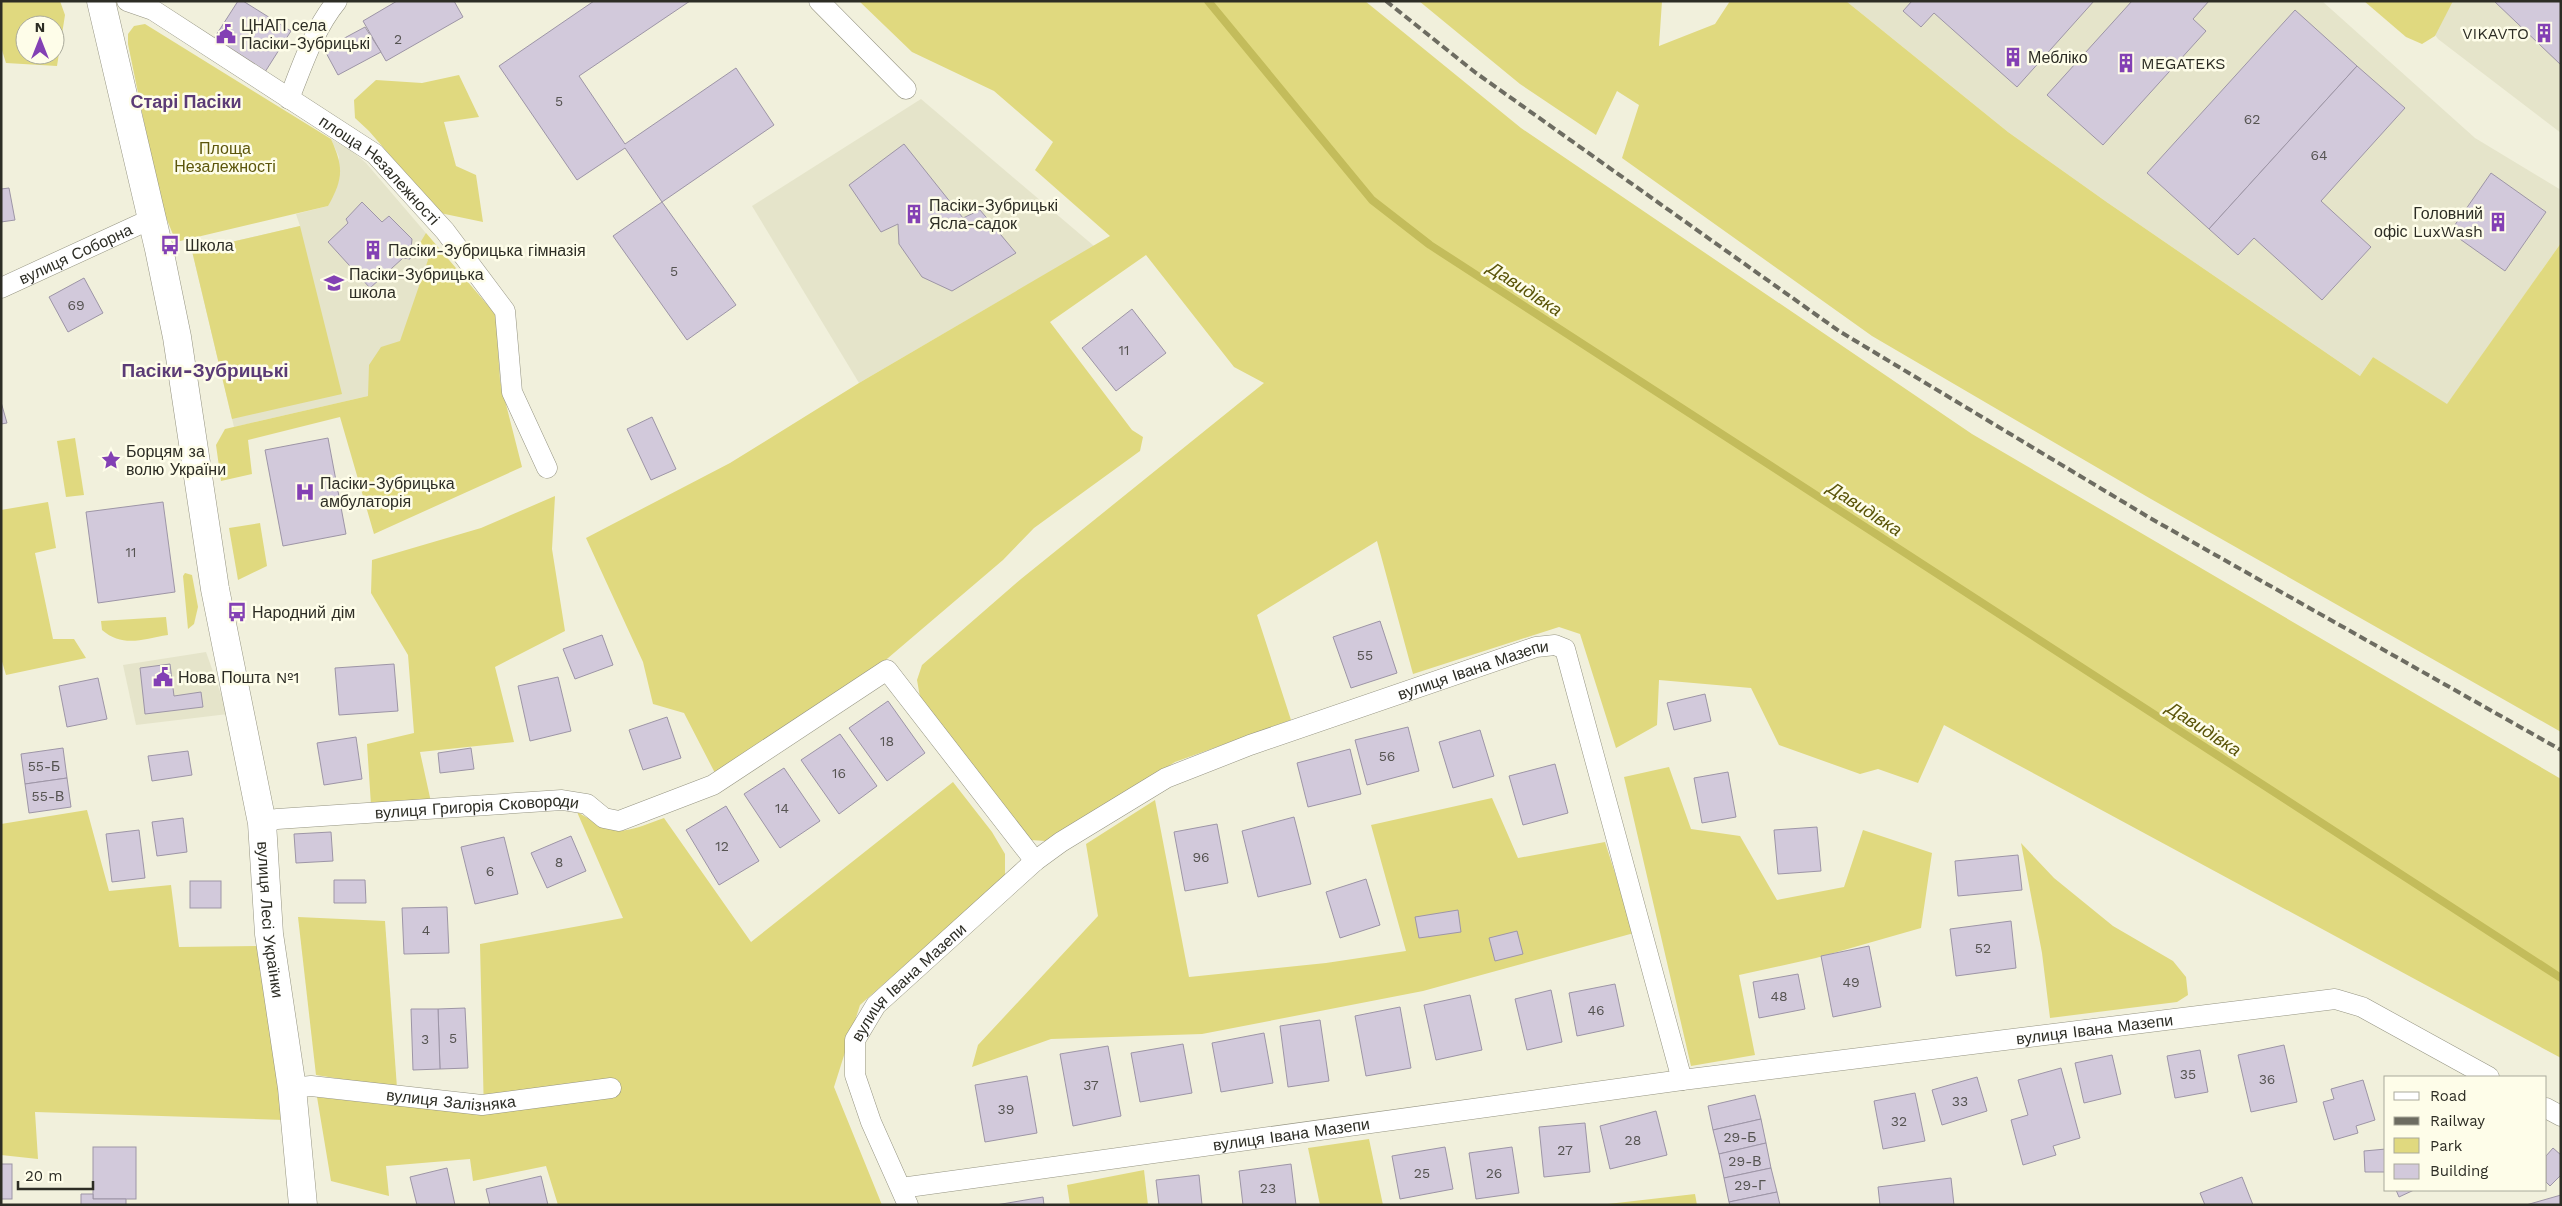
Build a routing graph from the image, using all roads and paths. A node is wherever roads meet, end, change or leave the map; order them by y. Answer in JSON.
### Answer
{"nodes":[{"id":1,"x":101,"y":1,"type":"edge"},
{"id":2,"x":127,"y":1,"type":"edge"},
{"id":3,"x":337,"y":1,"type":"edge"},
{"id":4,"x":818,"y":1,"type":"edge"},
{"id":5,"x":906,"y":89,"type":"dead end"},
{"id":6,"x":289,"y":99,"type":"junction"},
{"id":7,"x":151,"y":219,"type":"junction"},
{"id":8,"x":1,"y":288,"type":"edge"},
{"id":9,"x":547,"y":468,"type":"dead end"},
{"id":10,"x":262,"y":823,"type":"junction"},
{"id":11,"x":1035,"y":861,"type":"junction"},
{"id":12,"x":2487,"y":1076,"type":"edge"},
{"id":13,"x":1682,"y":1080,"type":"junction"},
{"id":14,"x":292,"y":1088,"type":"junction"},
{"id":15,"x":611,"y":1088,"type":"dead end"},
{"id":16,"x":2547,"y":1109,"type":"edge"},
{"id":17,"x":2561,"y":1116,"type":"edge"},
{"id":18,"x":905,"y":1196,"type":"edge"},
{"id":19,"x":302,"y":1205,"type":"edge"}],
"edges":[{"from":1,"to":7,"type":"main road"},
{"from":2,"to":6,"type":"street","name":"площа Незалежності"},
{"from":3,"to":6,"type":"street"},
{"from":4,"to":5,"type":"street"},
{"from":6,"to":9,"type":"street","name":"площа Незалежності"},
{"from":7,"to":8,"type":"street","name":"вулиця Соборна"},
{"from":7,"to":10,"type":"main road","name":"вулиця Лесі Українки"},
{"from":10,"to":11,"type":"street","name":"вулиця Григорія Сковороди"},
{"from":10,"to":14,"type":"main road","name":"вулиця Лесі Українки"},
{"from":11,"to":13,"type":"street","name":"вулиця Івана Мазепи"},
{"from":11,"to":18,"type":"street","name":"вулиця Івана Мазепи"},
{"from":12,"to":13,"type":"street","name":"вулиця Івана Мазепи"},
{"from":13,"to":18,"type":"street","name":"вулиця Івана Мазепи"},
{"from":14,"to":15,"type":"street","name":"вулиця Залізняка"},
{"from":14,"to":19,"type":"main road","name":"вулиця Лесі Українки"},
{"from":16,"to":17,"type":"street"}]}
